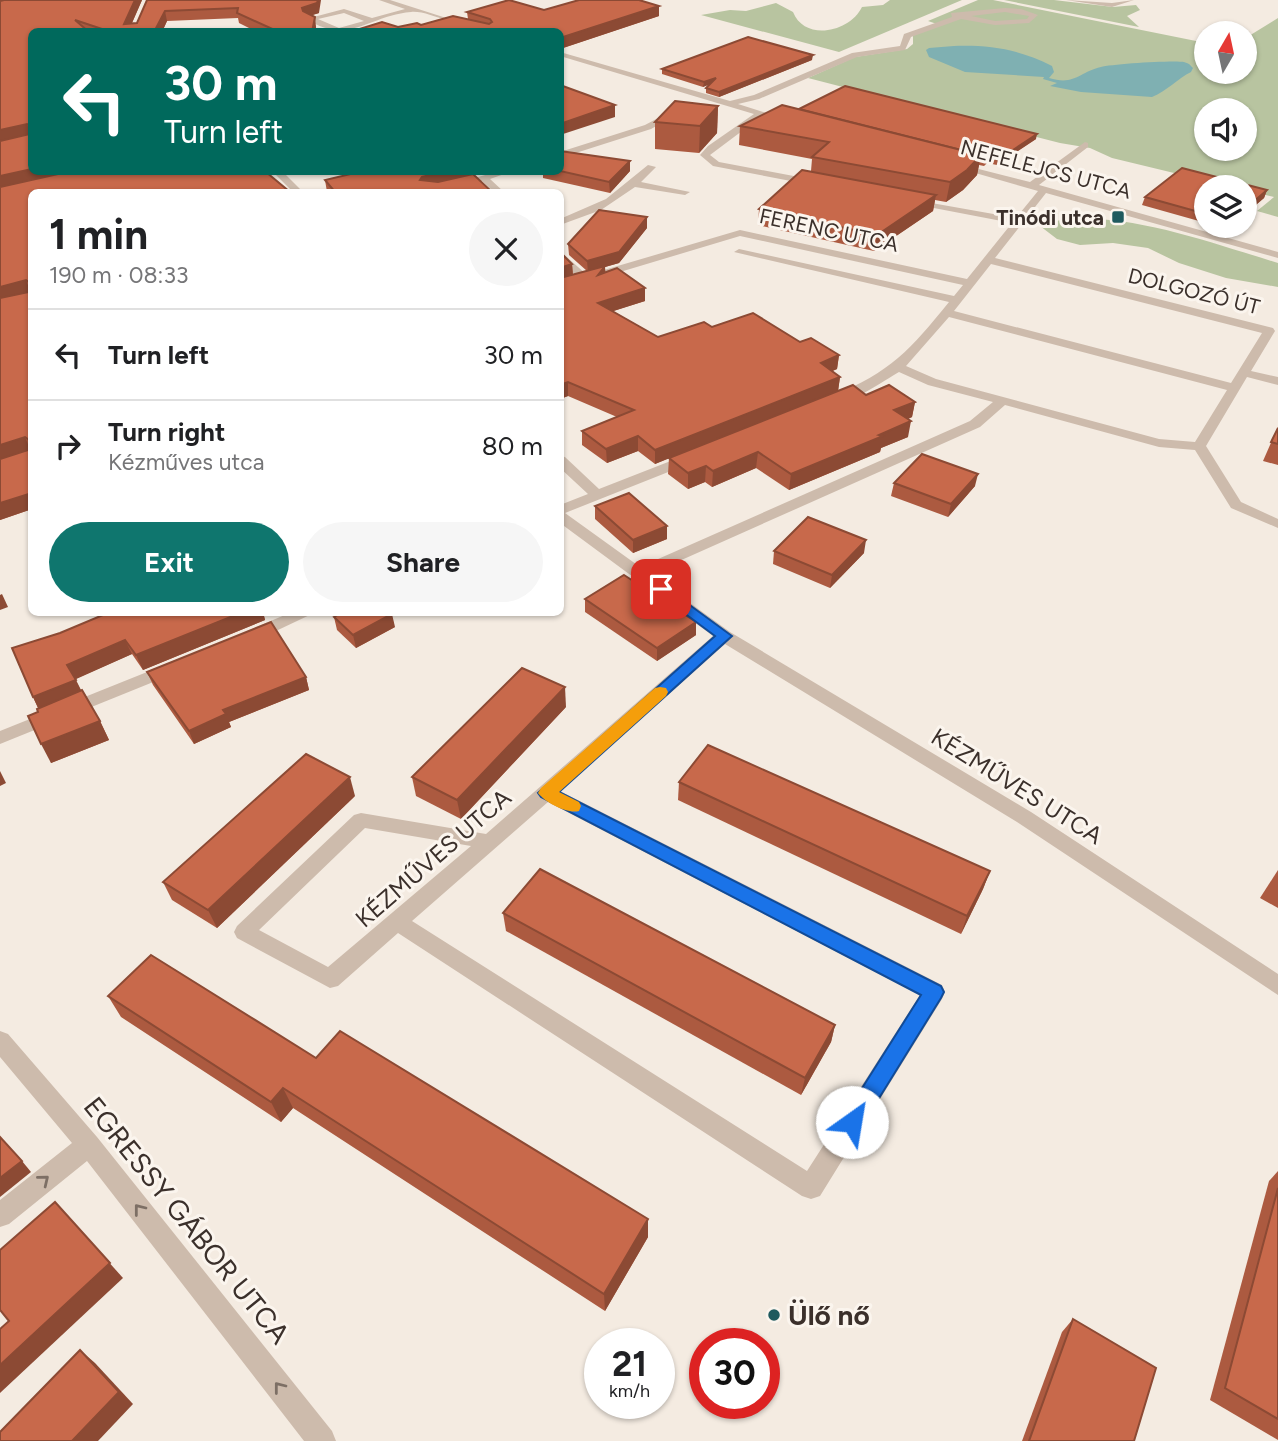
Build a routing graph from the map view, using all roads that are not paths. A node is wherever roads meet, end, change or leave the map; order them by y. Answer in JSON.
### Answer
{"nodes":[{"id":1,"x":383,"y":0,"type":"edge"},
{"id":2,"x":1070,"y":0,"type":"edge"},
{"id":3,"x":1130,"y":0,"type":"edge"},
{"id":4,"x":414,"y":9,"type":"junction"},
{"id":5,"x":954,"y":15,"type":"junction"},
{"id":6,"x":372,"y":21,"type":"junction"},
{"id":7,"x":334,"y":28,"type":"edge"},
{"id":8,"x":346,"y":28,"type":"edge"},
{"id":9,"x":474,"y":28,"type":"edge"},
{"id":10,"x":564,"y":55,"type":"edge"},
{"id":11,"x":703,"y":98,"type":"junction"},
{"id":12,"x":692,"y":104,"type":"edge"},
{"id":13,"x":727,"y":105,"type":"junction"},
{"id":14,"x":681,"y":109,"type":"edge"},
{"id":15,"x":760,"y":114,"type":"junction"},
{"id":16,"x":793,"y":122,"type":"edge"},
{"id":17,"x":1085,"y":145,"type":"dead end"},
{"id":18,"x":564,"y":154,"type":"edge"},
{"id":19,"x":936,"y":159,"type":"edge"},
{"id":20,"x":651,"y":167,"type":"dead end"},
{"id":21,"x":281,"y":175,"type":"edge"},
{"id":22,"x":494,"y":175,"type":"edge"},
{"id":23,"x":484,"y":178,"type":"junction"},
{"id":24,"x":635,"y":184,"type":"junction"},
{"id":25,"x":825,"y":184,"type":"edge"},
{"id":26,"x":1039,"y":186,"type":"junction"},
{"id":27,"x":295,"y":189,"type":"edge"},
{"id":28,"x":441,"y":189,"type":"edge"},
{"id":29,"x":496,"y":189,"type":"edge"},
{"id":30,"x":685,"y":192,"type":"dead end"},
{"id":31,"x":901,"y":199,"type":"edge"},
{"id":32,"x":564,"y":221,"type":"edge"},
{"id":33,"x":1018,"y":221,"type":"junction"},
{"id":34,"x":739,"y":251,"type":"dead end"},
{"id":35,"x":1278,"y":255,"type":"edge"},
{"id":36,"x":564,"y":258,"type":"edge"},
{"id":37,"x":988,"y":260,"type":"junction"},
{"id":38,"x":585,"y":279,"type":"junction"},
{"id":39,"x":970,"y":283,"type":"junction"},
{"id":40,"x":564,"y":286,"type":"edge"},
{"id":41,"x":957,"y":300,"type":"junction"},
{"id":42,"x":947,"y":313,"type":"junction"},
{"id":43,"x":1273,"y":328,"type":"edge"},
{"id":44,"x":898,"y":368,"type":"junction"},
{"id":45,"x":1244,"y":373,"type":"junction"},
{"id":46,"x":1278,"y":381,"type":"edge"},
{"id":47,"x":1235,"y":388,"type":"junction"},
{"id":48,"x":1002,"y":401,"type":"junction"},
{"id":49,"x":826,"y":403,"type":"edge"},
{"id":50,"x":1199,"y":446,"type":"junction"},
{"id":51,"x":699,"y":454,"type":"edge"},
{"id":52,"x":564,"y":464,"type":"edge"},
{"id":53,"x":598,"y":495,"type":"junction"},
{"id":54,"x":564,"y":508,"type":"edge"},
{"id":55,"x":564,"y":519,"type":"edge"},
{"id":56,"x":1278,"y":524,"type":"edge"},
{"id":57,"x":639,"y":573,"type":"junction"},
{"id":58,"x":298,"y":616,"type":"edge"},
{"id":59,"x":724,"y":636,"type":"junction"},
{"id":60,"x":231,"y":644,"type":"edge"},
{"id":61,"x":192,"y":659,"type":"edge"},
{"id":62,"x":0,"y":738,"type":"edge"},
{"id":63,"x":547,"y":793,"type":"junction"},
{"id":64,"x":490,"y":842,"type":"junction"},
{"id":65,"x":397,"y":922,"type":"junction"},
{"id":66,"x":1278,"y":986,"type":"edge"},
{"id":67,"x":0,"y":1041,"type":"edge"},
{"id":68,"x":89,"y":1145,"type":"junction"},
{"id":69,"x":0,"y":1216,"type":"edge"},
{"id":70,"x":322,"y":1441,"type":"edge"}],
"edges":[{"from":1,"to":4,"type":"street"},
{"from":2,"to":3,"type":"street"},
{"from":4,"to":6,"type":"street"},
{"from":4,"to":9,"type":"street"},
{"from":5,"to":5,"type":"street"},
{"from":5,"to":13,"type":"street"},
{"from":6,"to":7,"type":"street"},
{"from":6,"to":8,"type":"street"},
{"from":10,"to":11,"type":"street"},
{"from":11,"to":12,"type":"street"},
{"from":11,"to":13,"type":"street"},
{"from":13,"to":15,"type":"street"},
{"from":14,"to":18,"type":"street"},
{"from":15,"to":16,"type":"street"},
{"from":15,"to":25,"type":"street"},
{"from":17,"to":26,"type":"street"},
{"from":19,"to":26,"type":"street","name":"NEFELEJCS UTCA"},
{"from":20,"to":24,"type":"street"},
{"from":21,"to":27,"type":"street"},
{"from":22,"to":23,"type":"street"},
{"from":23,"to":28,"type":"street"},
{"from":23,"to":29,"type":"street"},
{"from":24,"to":30,"type":"street"},
{"from":24,"to":32,"type":"street"},
{"from":26,"to":33,"type":"street"},
{"from":26,"to":35,"type":"street","name":"NEFELEJCS UTCA"},
{"from":31,"to":33,"type":"street"},
{"from":33,"to":37,"type":"street"},
{"from":34,"to":41,"type":"street"},
{"from":36,"to":38,"type":"street"},
{"from":37,"to":39,"type":"street"},
{"from":37,"to":43,"type":"street","name":"DOLGOZÓ ÚT"},
{"from":38,"to":39,"type":"street","name":"FERENC UTCA"},
{"from":38,"to":40,"type":"street","name":"FERENC UTCA"},
{"from":39,"to":41,"type":"street"},
{"from":41,"to":42,"type":"street"},
{"from":42,"to":44,"type":"street"},
{"from":42,"to":47,"type":"street"},
{"from":43,"to":45,"type":"street","name":"DOLGOZÓ ÚT"},
{"from":44,"to":48,"type":"street"},
{"from":44,"to":49,"type":"street"},
{"from":45,"to":46,"type":"street"},
{"from":45,"to":47,"type":"street","name":"DOLGOZÓ ÚT"},
{"from":47,"to":50,"type":"street","name":"DOLGOZÓ ÚT"},
{"from":48,"to":50,"type":"street"},
{"from":48,"to":57,"type":"street"},
{"from":50,"to":56,"type":"street"},
{"from":51,"to":53,"type":"street"},
{"from":52,"to":53,"type":"street"},
{"from":53,"to":54,"type":"street"},
{"from":55,"to":57,"type":"street","name":"KÉZMŰVES UTCA"},
{"from":57,"to":59,"type":"street","name":"KÉZMŰVES UTCA"},
{"from":58,"to":60,"type":"street"},
{"from":59,"to":63,"type":"street","name":"KÉZMŰVES UTCA"},
{"from":59,"to":66,"type":"street","name":"KÉZMŰVES UTCA"},
{"from":61,"to":62,"type":"street"},
{"from":63,"to":64,"type":"street","name":"KÉZMŰVES UTCA"},
{"from":63,"to":65,"type":"street"},
{"from":64,"to":65,"type":"street","name":"KÉZMŰVES UTCA"},
{"from":64,"to":65,"type":"street","name":"KÉZMŰVES UTCA"},
{"from":67,"to":68,"type":"street","name":"EGRESSY GÁBOR UTCA"},
{"from":69,"to":68,"type":"street","one_way":true},
{"from":70,"to":68,"type":"street","name":"EGRESSY GÁBOR UTCA","one_way":true}]}
